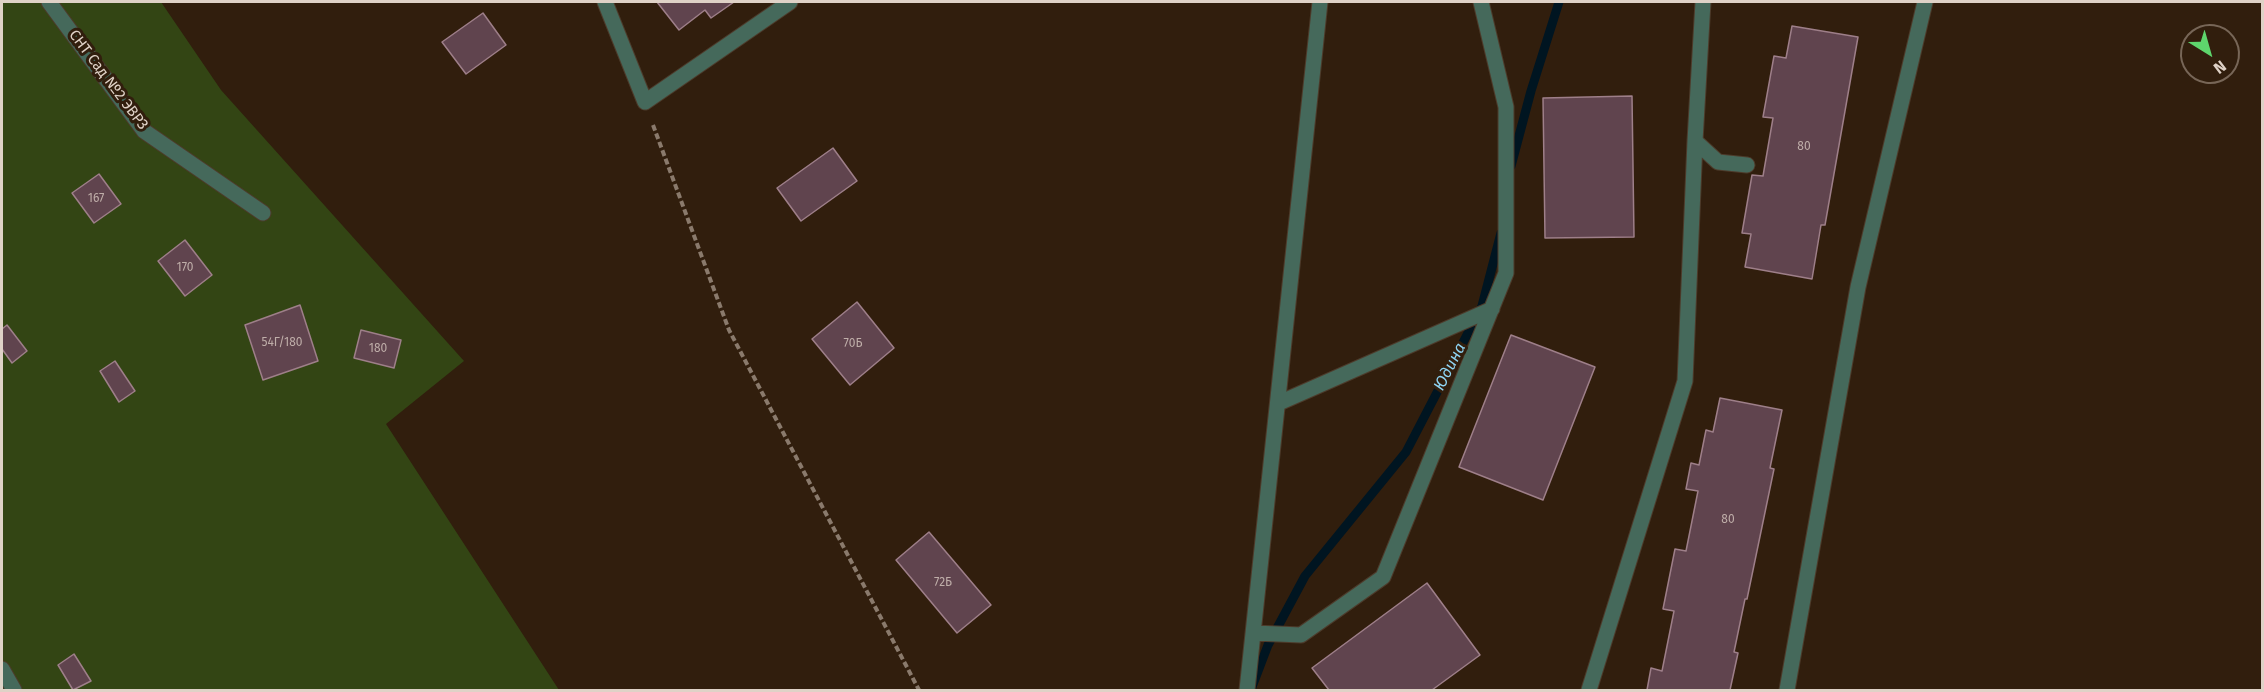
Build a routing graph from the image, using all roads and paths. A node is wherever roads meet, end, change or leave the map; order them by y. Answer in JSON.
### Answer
{"nodes":[{"id":1,"x":49,"y":2,"type":"edge"},
{"id":2,"x":605,"y":2,"type":"edge"},
{"id":3,"x":790,"y":2,"type":"edge"},
{"id":4,"x":1320,"y":2,"type":"edge"},
{"id":5,"x":1481,"y":2,"type":"edge"},
{"id":6,"x":1703,"y":2,"type":"edge"},
{"id":7,"x":1925,"y":2,"type":"edge"},
{"id":8,"x":645,"y":102,"type":"junction"},
{"id":9,"x":1695,"y":141,"type":"junction"},
{"id":10,"x":1747,"y":165,"type":"dead end"},
{"id":11,"x":263,"y":213,"type":"dead end"},
{"id":12,"x":1492,"y":309,"type":"junction"},
{"id":13,"x":1279,"y":404,"type":"junction"},
{"id":14,"x":1254,"y":633,"type":"junction"},
{"id":15,"x":2,"y":669,"type":"edge"},
{"id":16,"x":14,"y":690,"type":"edge"},
{"id":17,"x":919,"y":690,"type":"edge"},
{"id":18,"x":1247,"y":690,"type":"edge"},
{"id":19,"x":1589,"y":690,"type":"edge"},
{"id":20,"x":1787,"y":690,"type":"edge"}],
"edges":[{"from":1,"to":11,"type":"street","name":"СНТ Сад №2 ЭВРЗ"},
{"from":2,"to":8,"type":"street"},
{"from":3,"to":8,"type":"street"},
{"from":4,"to":13,"type":"street"},
{"from":5,"to":12,"type":"street"},
{"from":6,"to":9,"type":"street"},
{"from":7,"to":20,"type":"street"},
{"from":8,"to":17,"type":"path"},
{"from":9,"to":10,"type":"street"},
{"from":9,"to":19,"type":"street"},
{"from":12,"to":13,"type":"street"},
{"from":12,"to":14,"type":"street"},
{"from":13,"to":14,"type":"street"},
{"from":14,"to":18,"type":"street"},
{"from":15,"to":16,"type":"street"}]}
